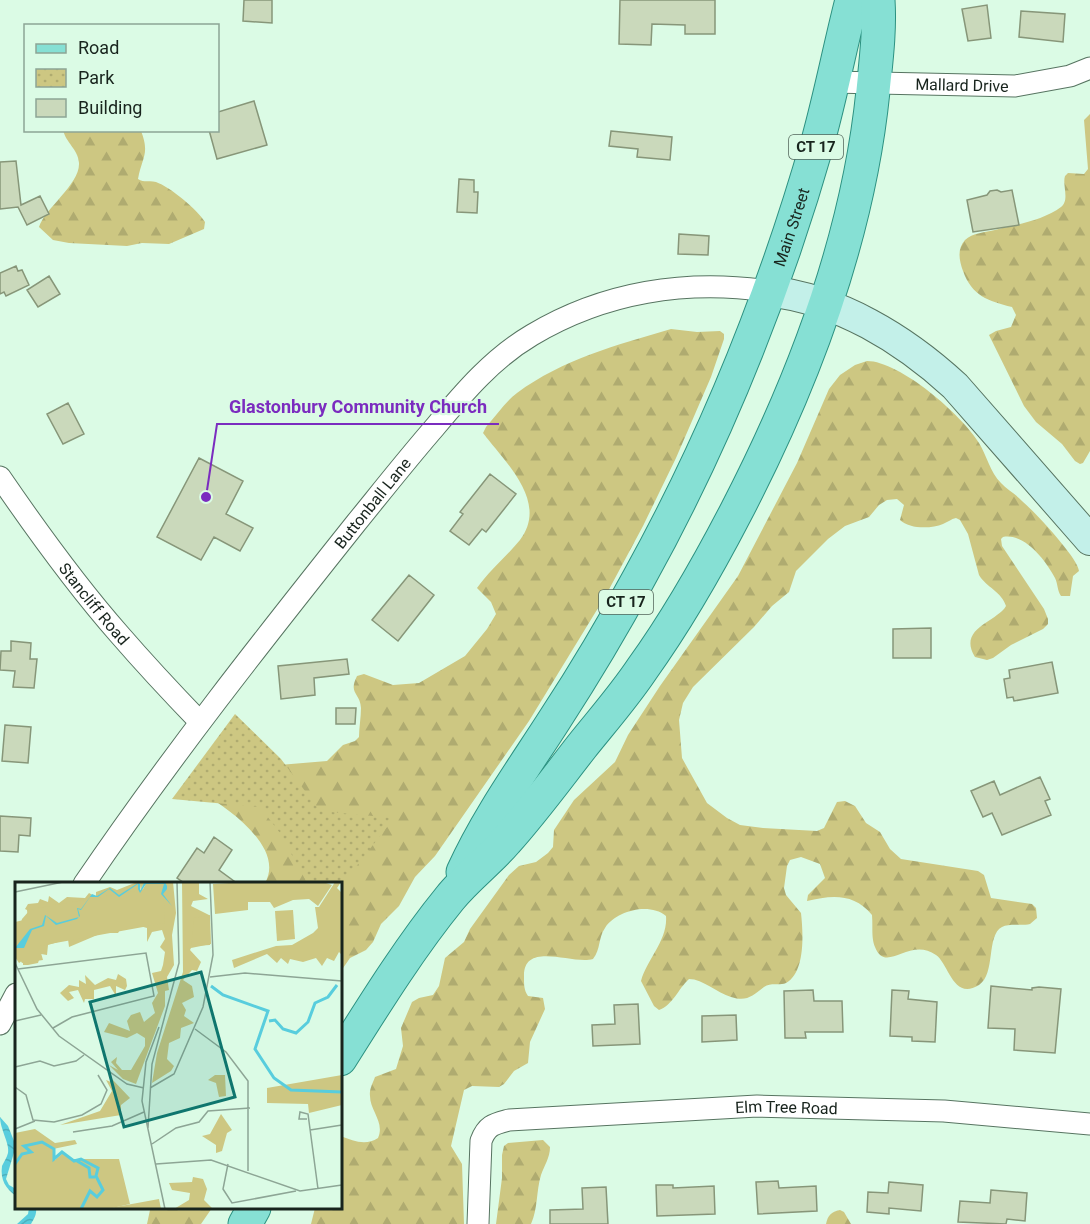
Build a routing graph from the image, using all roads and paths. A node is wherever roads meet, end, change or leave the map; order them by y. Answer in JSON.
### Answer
{"nodes":[{"id":1,"x":852,"y":0,"type":"edge"},
{"id":2,"x":878,"y":0,"type":"edge"},
{"id":3,"x":1090,"y":68,"type":"edge"},
{"id":4,"x":832,"y":82,"type":"junction"},
{"id":5,"x":874,"y":84,"type":"junction"},
{"id":6,"x":768,"y":291,"type":"junction"},
{"id":7,"x":825,"y":306,"type":"junction"},
{"id":8,"x":0,"y":477,"type":"edge"},
{"id":9,"x":1090,"y":540,"type":"edge"},
{"id":10,"x":200,"y":722,"type":"junction"},
{"id":11,"x":85,"y":882,"type":"edge"},
{"id":12,"x":452,"y":896,"type":"junction"},
{"id":13,"x":15,"y":996,"type":"edge"},
{"id":14,"x":0,"y":1024,"type":"edge"},
{"id":15,"x":342,"y":1056,"type":"edge"},
{"id":16,"x":1090,"y":1124,"type":"edge"},
{"id":17,"x":253,"y":1209,"type":"edge"},
{"id":18,"x":245,"y":1224,"type":"edge"},
{"id":19,"x":478,"y":1224,"type":"edge"}],
"edges":[{"from":1,"to":4,"type":"main road","name":"Main Street","number":"CT 17"},
{"from":2,"to":5,"type":"main road","number":"CT 17"},
{"from":3,"to":5,"type":"street","name":"Mallard Drive"},
{"from":4,"to":5,"type":"street","name":"Mallard Drive"},
{"from":4,"to":6,"type":"main road","name":"Main Street","number":"CT 17"},
{"from":5,"to":7,"type":"main road","number":"CT 17"},
{"from":6,"to":7,"type":"main road"},
{"from":6,"to":10,"type":"street","name":"Buttonball Lane"},
{"from":6,"to":12,"type":"main road","number":"CT 17"},
{"from":7,"to":9,"type":"main road"},
{"from":7,"to":12,"type":"main road","number":"CT 17"},
{"from":8,"to":10,"type":"street","name":"Stancliff Road"},
{"from":10,"to":11,"type":"street","name":"Buttonball Lane"},
{"from":12,"to":15,"type":"main road","number":"CT 17"},
{"from":13,"to":14,"type":"street"},
{"from":16,"to":19,"type":"street","name":"Elm Tree Road"},
{"from":17,"to":18,"type":"main road"}]}
